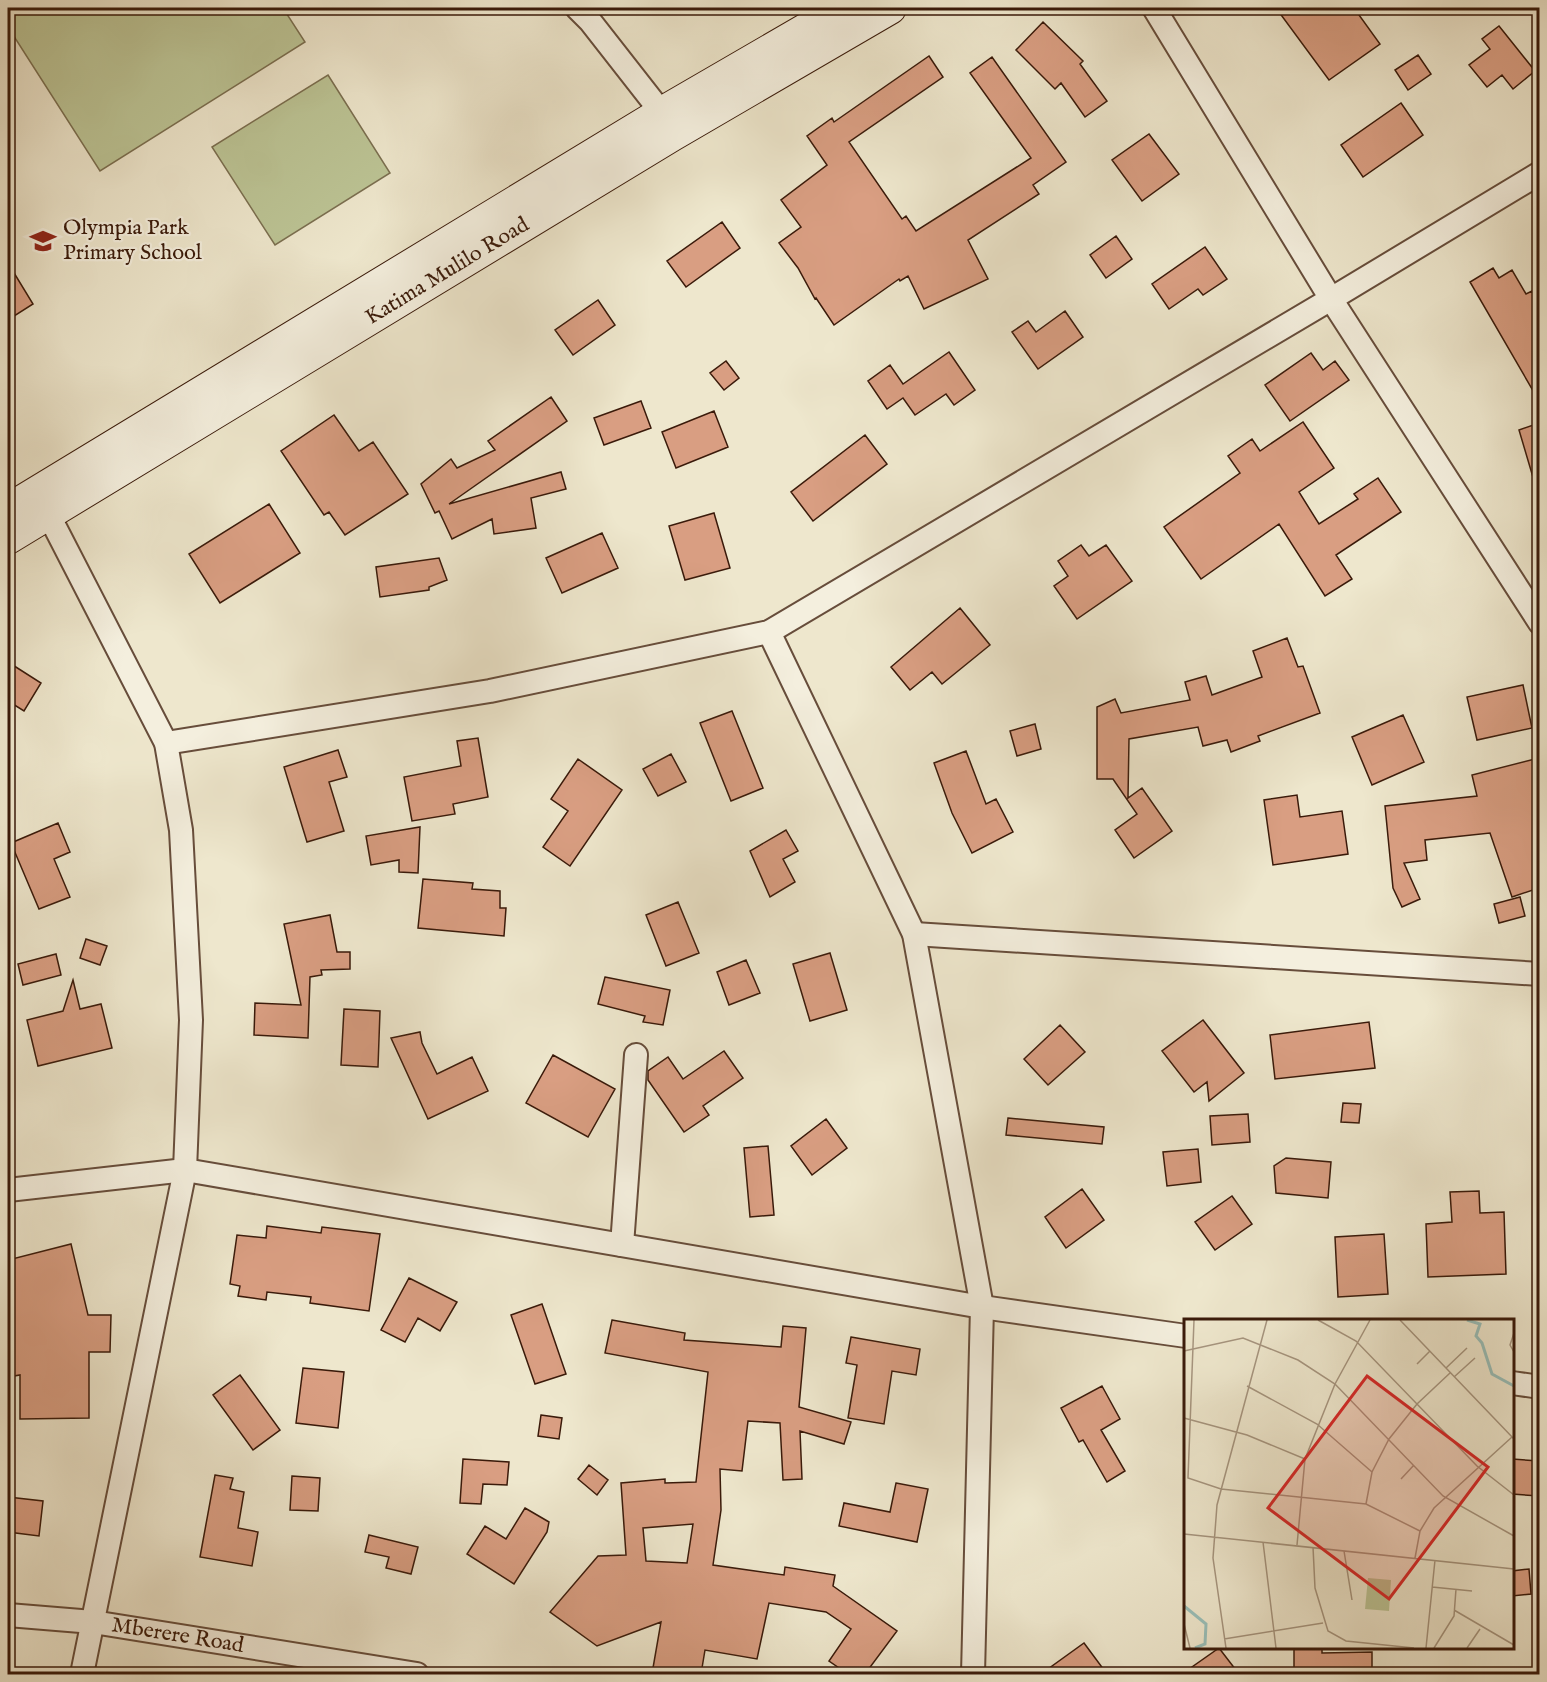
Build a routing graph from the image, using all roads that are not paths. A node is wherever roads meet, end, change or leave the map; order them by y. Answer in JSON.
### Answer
{"nodes":[{"id":1,"x":577,"y":8,"type":"edge"},
{"id":2,"x":843,"y":8,"type":"edge"},
{"id":3,"x":890,"y":8,"type":"edge"},
{"id":4,"x":1154,"y":8,"type":"edge"},
{"id":5,"x":662,"y":113,"type":"junction"},
{"id":6,"x":1539,"y":173,"type":"edge"},
{"id":7,"x":1331,"y":299,"type":"junction"},
{"id":8,"x":43,"y":504,"type":"junction"},
{"id":9,"x":8,"y":510,"type":"edge"},
{"id":10,"x":8,"y":538,"type":"edge"},
{"id":11,"x":1539,"y":623,"type":"edge"},
{"id":12,"x":769,"y":632,"type":"junction"},
{"id":13,"x":166,"y":744,"type":"junction"},
{"id":14,"x":914,"y":934,"type":"junction"},
{"id":15,"x":1539,"y":974,"type":"edge"},
{"id":16,"x":636,"y":1055,"type":"dead end"},
{"id":17,"x":185,"y":1170,"type":"junction"},
{"id":18,"x":8,"y":1190,"type":"edge"},
{"id":19,"x":622,"y":1245,"type":"junction"},
{"id":20,"x":982,"y":1307,"type":"junction"},
{"id":21,"x":1184,"y":1336,"type":"edge"},
{"id":22,"x":1514,"y":1383,"type":"edge"},
{"id":23,"x":1539,"y":1387,"type":"edge"},
{"id":24,"x":8,"y":1615,"type":"edge"},
{"id":25,"x":93,"y":1623,"type":"junction"},
{"id":26,"x":82,"y":1674,"type":"edge"},
{"id":27,"x":417,"y":1674,"type":"edge"},
{"id":28,"x":973,"y":1674,"type":"edge"}],
"edges":[{"from":1,"to":5,"type":"street"},
{"from":2,"to":5,"type":"main road","name":"Katima Mulilo Road"},
{"from":3,"to":8,"type":"main road","name":"Katima Mulilo Road"},
{"from":4,"to":7,"type":"street"},
{"from":5,"to":8,"type":"main road","name":"Katima Mulilo Road"},
{"from":6,"to":7,"type":"street"},
{"from":7,"to":11,"type":"street"},
{"from":7,"to":12,"type":"street"},
{"from":8,"to":9,"type":"main road","name":"Katima Mulilo Road"},
{"from":8,"to":10,"type":"main road","name":"Katima Mulilo Road"},
{"from":8,"to":13,"type":"street"},
{"from":12,"to":13,"type":"street"},
{"from":12,"to":14,"type":"street"},
{"from":13,"to":17,"type":"street"},
{"from":14,"to":15,"type":"street"},
{"from":14,"to":20,"type":"street"},
{"from":16,"to":19,"type":"street"},
{"from":17,"to":18,"type":"street"},
{"from":17,"to":19,"type":"street"},
{"from":17,"to":25,"type":"street"},
{"from":19,"to":20,"type":"street"},
{"from":20,"to":21,"type":"street"},
{"from":20,"to":28,"type":"street"},
{"from":22,"to":23,"type":"street"},
{"from":24,"to":25,"type":"street","name":"Mberere Road"},
{"from":25,"to":26,"type":"street"},
{"from":25,"to":27,"type":"street","name":"Mberere Road"}]}
